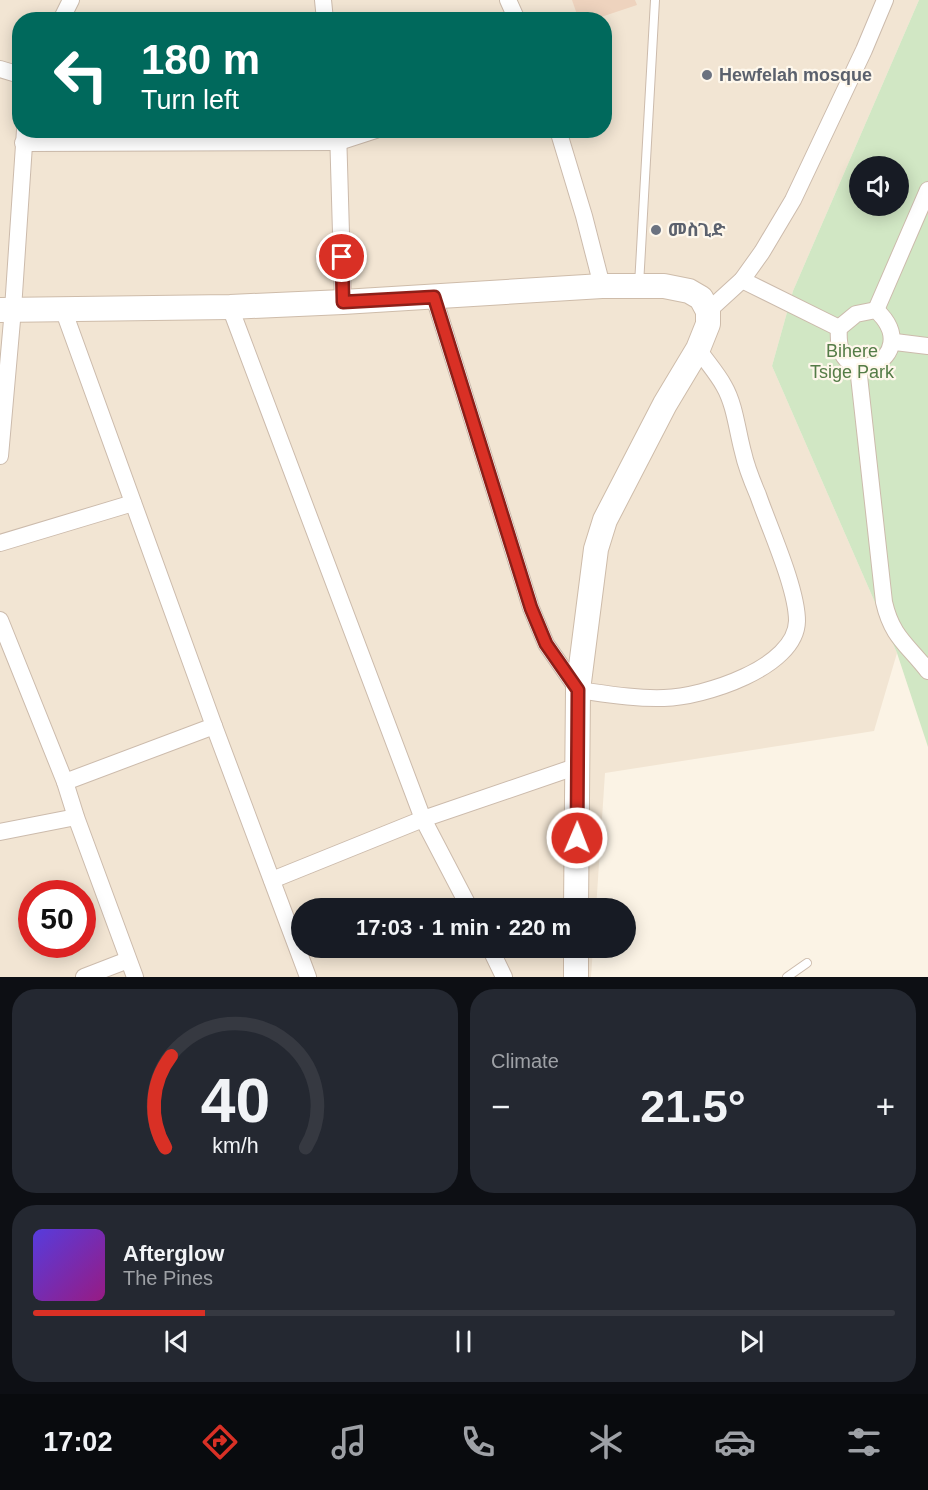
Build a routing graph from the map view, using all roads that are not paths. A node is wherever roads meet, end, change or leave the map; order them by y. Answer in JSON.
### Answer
{"nodes":[{"id":1,"x":655,"y":0,"type":"edge"},
{"id":2,"x":885,"y":0,"type":"edge"},
{"id":3,"x":24,"y":138,"type":"edge"},
{"id":4,"x":338,"y":138,"type":"edge"},
{"id":5,"x":560,"y":138,"type":"edge"},
{"id":6,"x":928,"y":190,"type":"edge"},
{"id":7,"x":742,"y":280,"type":"junction"},
{"id":8,"x":602,"y":286,"type":"junction"},
{"id":9,"x":639,"y":286,"type":"junction"},
{"id":10,"x":434,"y":297,"type":"junction"},
{"id":11,"x":343,"y":302,"type":"junction"},
{"id":12,"x":230,"y":307,"type":"junction"},
{"id":13,"x":7,"y":309,"type":"edge"},
{"id":14,"x":63,"y":309,"type":"junction"},
{"id":15,"x":876,"y":310,"type":"junction"},
{"id":16,"x":708,"y":311,"type":"junction"},
{"id":17,"x":839,"y":328,"type":"junction"},
{"id":18,"x":895,"y":342,"type":"junction"},
{"id":19,"x":928,"y":346,"type":"edge"},
{"id":20,"x":698,"y":348,"type":"junction"},
{"id":21,"x":858,"y":367,"type":"junction"},
{"id":22,"x":0,"y":456,"type":"edge"},
{"id":23,"x":133,"y":503,"type":"junction"},
{"id":24,"x":0,"y":543,"type":"edge"},
{"id":25,"x":0,"y":620,"type":"edge"},
{"id":26,"x":927,"y":667,"type":"edge"},
{"id":27,"x":578,"y":690,"type":"junction"},
{"id":28,"x":214,"y":726,"type":"junction"},
{"id":29,"x":578,"y":766,"type":"junction"},
{"id":30,"x":65,"y":782,"type":"junction"},
{"id":31,"x":76,"y":817,"type":"junction"},
{"id":32,"x":423,"y":819,"type":"junction"},
{"id":33,"x":0,"y":832,"type":"edge"},
{"id":34,"x":272,"y":880,"type":"junction"},
{"id":35,"x":464,"y":898,"type":"edge"},
{"id":36,"x":576,"y":898,"type":"edge"},
{"id":37,"x":495,"y":958,"type":"edge"},
{"id":38,"x":576,"y":958,"type":"edge"},
{"id":39,"x":128,"y":960,"type":"junction"},
{"id":40,"x":807,"y":963,"type":"dead end"},
{"id":41,"x":84,"y":977,"type":"edge"},
{"id":42,"x":135,"y":977,"type":"edge"},
{"id":43,"x":308,"y":977,"type":"edge"},
{"id":44,"x":504,"y":977,"type":"edge"},
{"id":45,"x":576,"y":977,"type":"edge"},
{"id":46,"x":787,"y":977,"type":"edge"}],
"edges":[{"from":1,"to":9,"type":"lane"},
{"from":2,"to":7,"type":"street"},
{"from":3,"to":13,"type":"street"},
{"from":4,"to":11,"type":"street"},
{"from":5,"to":8,"type":"street"},
{"from":6,"to":15,"type":"street"},
{"from":7,"to":16,"type":"street"},
{"from":7,"to":17,"type":"street"},
{"from":8,"to":9,"type":"main road"},
{"from":8,"to":10,"type":"main road"},
{"from":9,"to":16,"type":"main road"},
{"from":10,"to":11,"type":"main road"},
{"from":10,"to":27,"type":"street"},
{"from":11,"to":12,"type":"main road"},
{"from":12,"to":14,"type":"main road"},
{"from":12,"to":32,"type":"street"},
{"from":13,"to":14,"type":"main road"},
{"from":13,"to":22,"type":"street"},
{"from":14,"to":23,"type":"street"},
{"from":15,"to":17,"type":"street"},
{"from":15,"to":18,"type":"street"},
{"from":16,"to":20,"type":"main road"},
{"from":17,"to":21,"type":"street"},
{"from":18,"to":19,"type":"street"},
{"from":18,"to":21,"type":"street"},
{"from":20,"to":27,"type":"main road"},
{"from":20,"to":27,"type":"street"},
{"from":21,"to":26,"type":"street"},
{"from":23,"to":24,"type":"street"},
{"from":23,"to":28,"type":"street"},
{"from":25,"to":30,"type":"street"},
{"from":27,"to":29,"type":"main road"},
{"from":28,"to":30,"type":"street"},
{"from":28,"to":34,"type":"street"},
{"from":29,"to":32,"type":"street"},
{"from":29,"to":36,"type":"main road"},
{"from":30,"to":31,"type":"street"},
{"from":31,"to":33,"type":"street"},
{"from":31,"to":39,"type":"street"},
{"from":32,"to":34,"type":"street"},
{"from":32,"to":35,"type":"street"},
{"from":34,"to":43,"type":"street"},
{"from":37,"to":44,"type":"street"},
{"from":38,"to":45,"type":"main road"},
{"from":39,"to":41,"type":"street"},
{"from":39,"to":42,"type":"street"},
{"from":40,"to":46,"type":"lane"}]}
